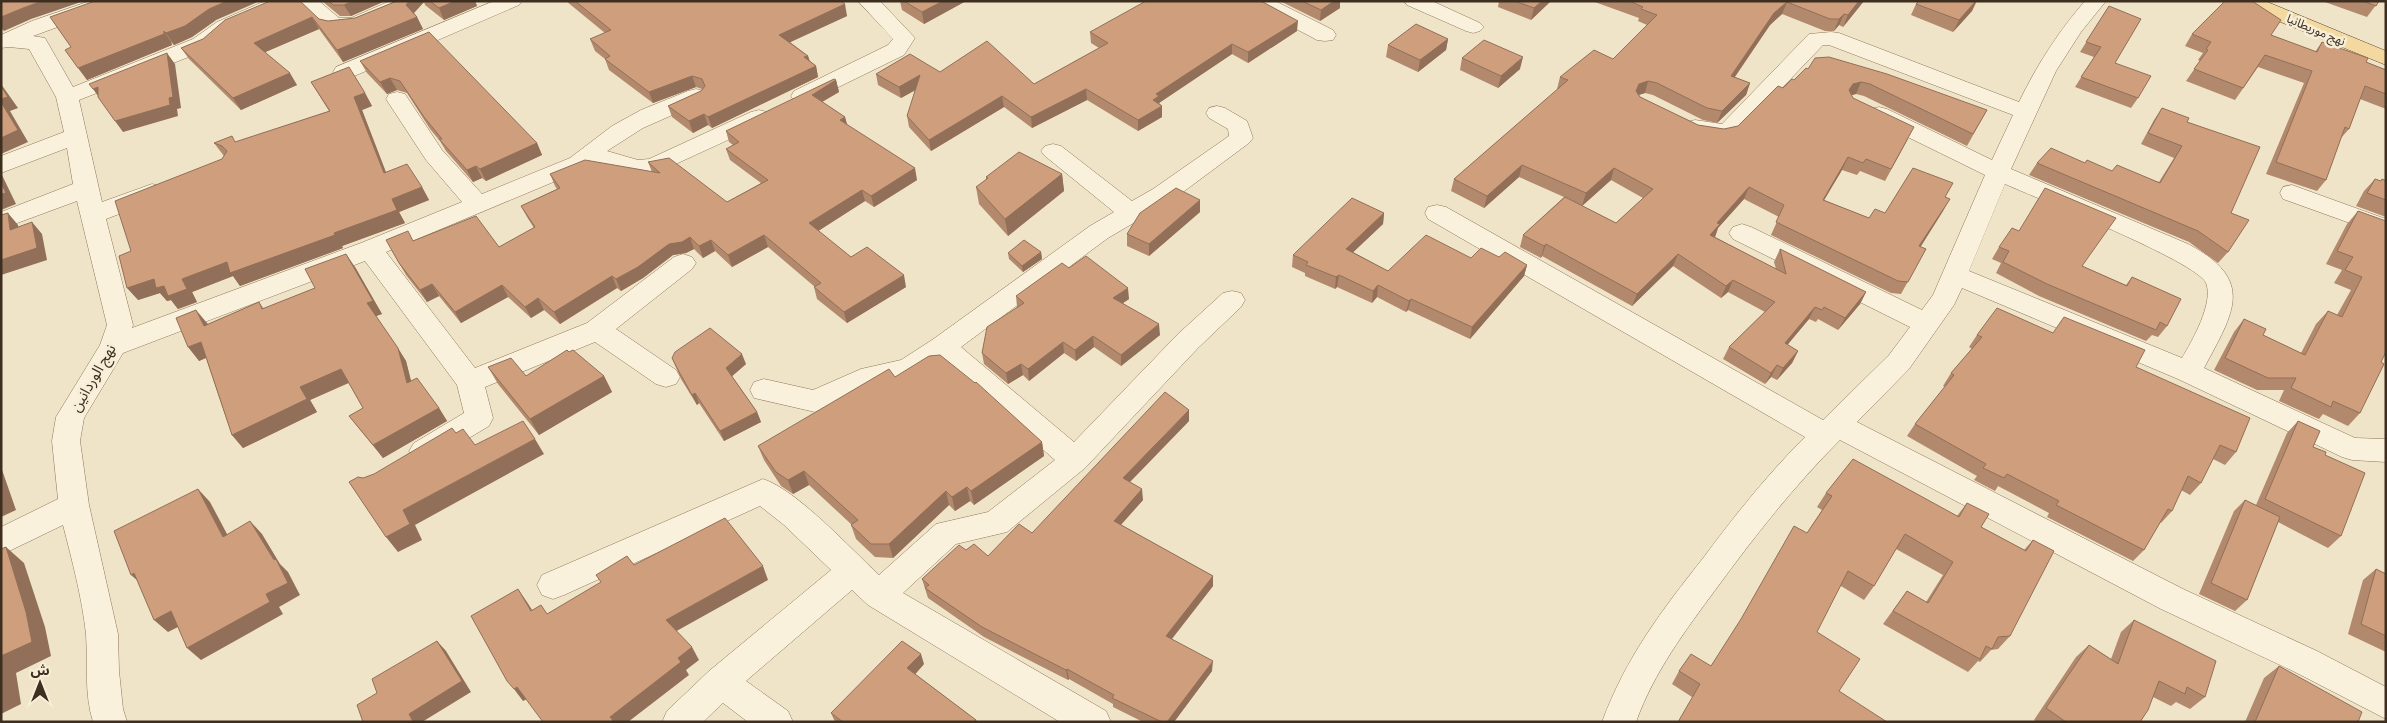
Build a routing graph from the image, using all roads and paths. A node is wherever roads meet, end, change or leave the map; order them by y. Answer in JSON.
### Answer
{"nodes":[{"id":1,"x":111,"y":1,"type":"edge"},
{"id":2,"x":283,"y":1,"type":"edge"},
{"id":3,"x":306,"y":1,"type":"edge"},
{"id":4,"x":409,"y":1,"type":"edge"},
{"id":5,"x":512,"y":1,"type":"edge"},
{"id":6,"x":868,"y":1,"type":"edge"},
{"id":7,"x":1258,"y":1,"type":"edge"},
{"id":8,"x":1414,"y":1,"type":"edge"},
{"id":9,"x":2096,"y":1,"type":"edge"},
{"id":10,"x":2246,"y":1,"type":"edge"},
{"id":11,"x":1473,"y":27,"type":"dead end"},
{"id":12,"x":1325,"y":35,"type":"dead end"},
{"id":13,"x":5,"y":41,"type":"edge"},
{"id":14,"x":2386,"y":59,"type":"edge"},
{"id":15,"x":344,"y":72,"type":"edge"},
{"id":16,"x":696,"y":96,"type":"edge"},
{"id":17,"x":67,"y":97,"type":"junction"},
{"id":18,"x":397,"y":99,"type":"dead end"},
{"id":19,"x":1856,"y":103,"type":"edge"},
{"id":20,"x":2026,"y":112,"type":"junction"},
{"id":21,"x":1217,"y":113,"type":"dead end"},
{"id":22,"x":1679,"y":119,"type":"edge"},
{"id":23,"x":77,"y":136,"type":"junction"},
{"id":24,"x":1053,"y":151,"type":"dead end"},
{"id":25,"x":576,"y":164,"type":"junction"},
{"id":26,"x":1,"y":165,"type":"edge"},
{"id":27,"x":1998,"y":172,"type":"junction"},
{"id":28,"x":176,"y":182,"type":"edge"},
{"id":29,"x":86,"y":188,"type":"junction"},
{"id":30,"x":2292,"y":193,"type":"dead end"},
{"id":31,"x":478,"y":205,"type":"junction"},
{"id":32,"x":1131,"y":213,"type":"junction"},
{"id":33,"x":1437,"y":213,"type":"dead end"},
{"id":34,"x":93,"y":215,"type":"junction"},
{"id":35,"x":1,"y":221,"type":"edge"},
{"id":36,"x":2386,"y":228,"type":"edge"},
{"id":37,"x":1742,"y":233,"type":"dead end"},
{"id":38,"x":370,"y":249,"type":"junction"},
{"id":39,"x":683,"y":263,"type":"dead end"},
{"id":40,"x":1955,"y":275,"type":"junction"},
{"id":41,"x":1232,"y":300,"type":"dead end"},
{"id":42,"x":1927,"y":324,"type":"junction"},
{"id":43,"x":596,"y":330,"type":"junction"},
{"id":44,"x":113,"y":346,"type":"junction"},
{"id":45,"x":942,"y":347,"type":"junction"},
{"id":46,"x":2188,"y":372,"type":"junction"},
{"id":47,"x":666,"y":378,"type":"dead end"},
{"id":48,"x":470,"y":382,"type":"junction"},
{"id":49,"x":764,"y":390,"type":"dead end"},
{"id":50,"x":1830,"y":429,"type":"junction"},
{"id":51,"x":2386,"y":451,"type":"edge"},
{"id":52,"x":1075,"y":460,"type":"junction"},
{"id":53,"x":398,"y":466,"type":"edge"},
{"id":54,"x":74,"y":506,"type":"junction"},
{"id":55,"x":1,"y":542,"type":"edge"},
{"id":56,"x":852,"y":570,"type":"junction"},
{"id":57,"x":552,"y":585,"type":"dead end"},
{"id":58,"x":879,"y":594,"type":"junction"},
{"id":59,"x":721,"y":682,"type":"junction"},
{"id":60,"x":2386,"y":704,"type":"edge"},
{"id":61,"x":1087,"y":721,"type":"edge"},
{"id":62,"x":110,"y":722,"type":"edge"},
{"id":63,"x":679,"y":722,"type":"edge"},
{"id":64,"x":776,"y":722,"type":"edge"},
{"id":65,"x":1619,"y":722,"type":"edge"}],
"edges":[{"from":1,"to":13,"type":"street"},
{"from":2,"to":17,"type":"street"},
{"from":3,"to":4,"type":"street"},
{"from":5,"to":15,"type":"street"},
{"from":6,"to":25,"type":"street"},
{"from":7,"to":12,"type":"street"},
{"from":8,"to":11,"type":"street"},
{"from":9,"to":20,"type":"street"},
{"from":10,"to":14,"type":"main road","name":"نهج موريطانيا"},
{"from":13,"to":17,"type":"street","name":"نهج الوردانين"},
{"from":16,"to":25,"type":"street"},
{"from":17,"to":23,"type":"street","name":"نهج الوردانين"},
{"from":18,"to":31,"type":"street"},
{"from":19,"to":27,"type":"street"},
{"from":20,"to":22,"type":"street"},
{"from":20,"to":27,"type":"street"},
{"from":21,"to":32,"type":"street"},
{"from":23,"to":26,"type":"street"},
{"from":23,"to":29,"type":"street","name":"نهج الوردانين"},
{"from":24,"to":32,"type":"street"},
{"from":25,"to":31,"type":"street"},
{"from":27,"to":40,"type":"street"},
{"from":27,"to":46,"type":"street"},
{"from":28,"to":34,"type":"street"},
{"from":29,"to":34,"type":"street","name":"نهج الوردانين"},
{"from":29,"to":35,"type":"street"},
{"from":30,"to":36,"type":"street"},
{"from":31,"to":38,"type":"street"},
{"from":32,"to":45,"type":"street"},
{"from":33,"to":50,"type":"street"},
{"from":34,"to":44,"type":"street","name":"نهج الوردانين"},
{"from":37,"to":42,"type":"street"},
{"from":38,"to":44,"type":"street"},
{"from":38,"to":48,"type":"street"},
{"from":39,"to":43,"type":"street"},
{"from":40,"to":42,"type":"street"},
{"from":40,"to":46,"type":"street"},
{"from":41,"to":52,"type":"street"},
{"from":42,"to":50,"type":"street"},
{"from":43,"to":47,"type":"street"},
{"from":43,"to":48,"type":"street"},
{"from":44,"to":54,"type":"street","name":"نهج الوردانين"},
{"from":45,"to":49,"type":"street"},
{"from":45,"to":52,"type":"street"},
{"from":46,"to":51,"type":"street"},
{"from":48,"to":53,"type":"street"},
{"from":50,"to":60,"type":"street"},
{"from":50,"to":65,"type":"street"},
{"from":52,"to":58,"type":"street"},
{"from":54,"to":55,"type":"street"},
{"from":54,"to":62,"type":"street","name":"نهج الوردانين"},
{"from":56,"to":57,"type":"street"},
{"from":56,"to":58,"type":"street"},
{"from":56,"to":59,"type":"street"},
{"from":58,"to":61,"type":"street"},
{"from":59,"to":63,"type":"street"},
{"from":59,"to":64,"type":"street"}]}
